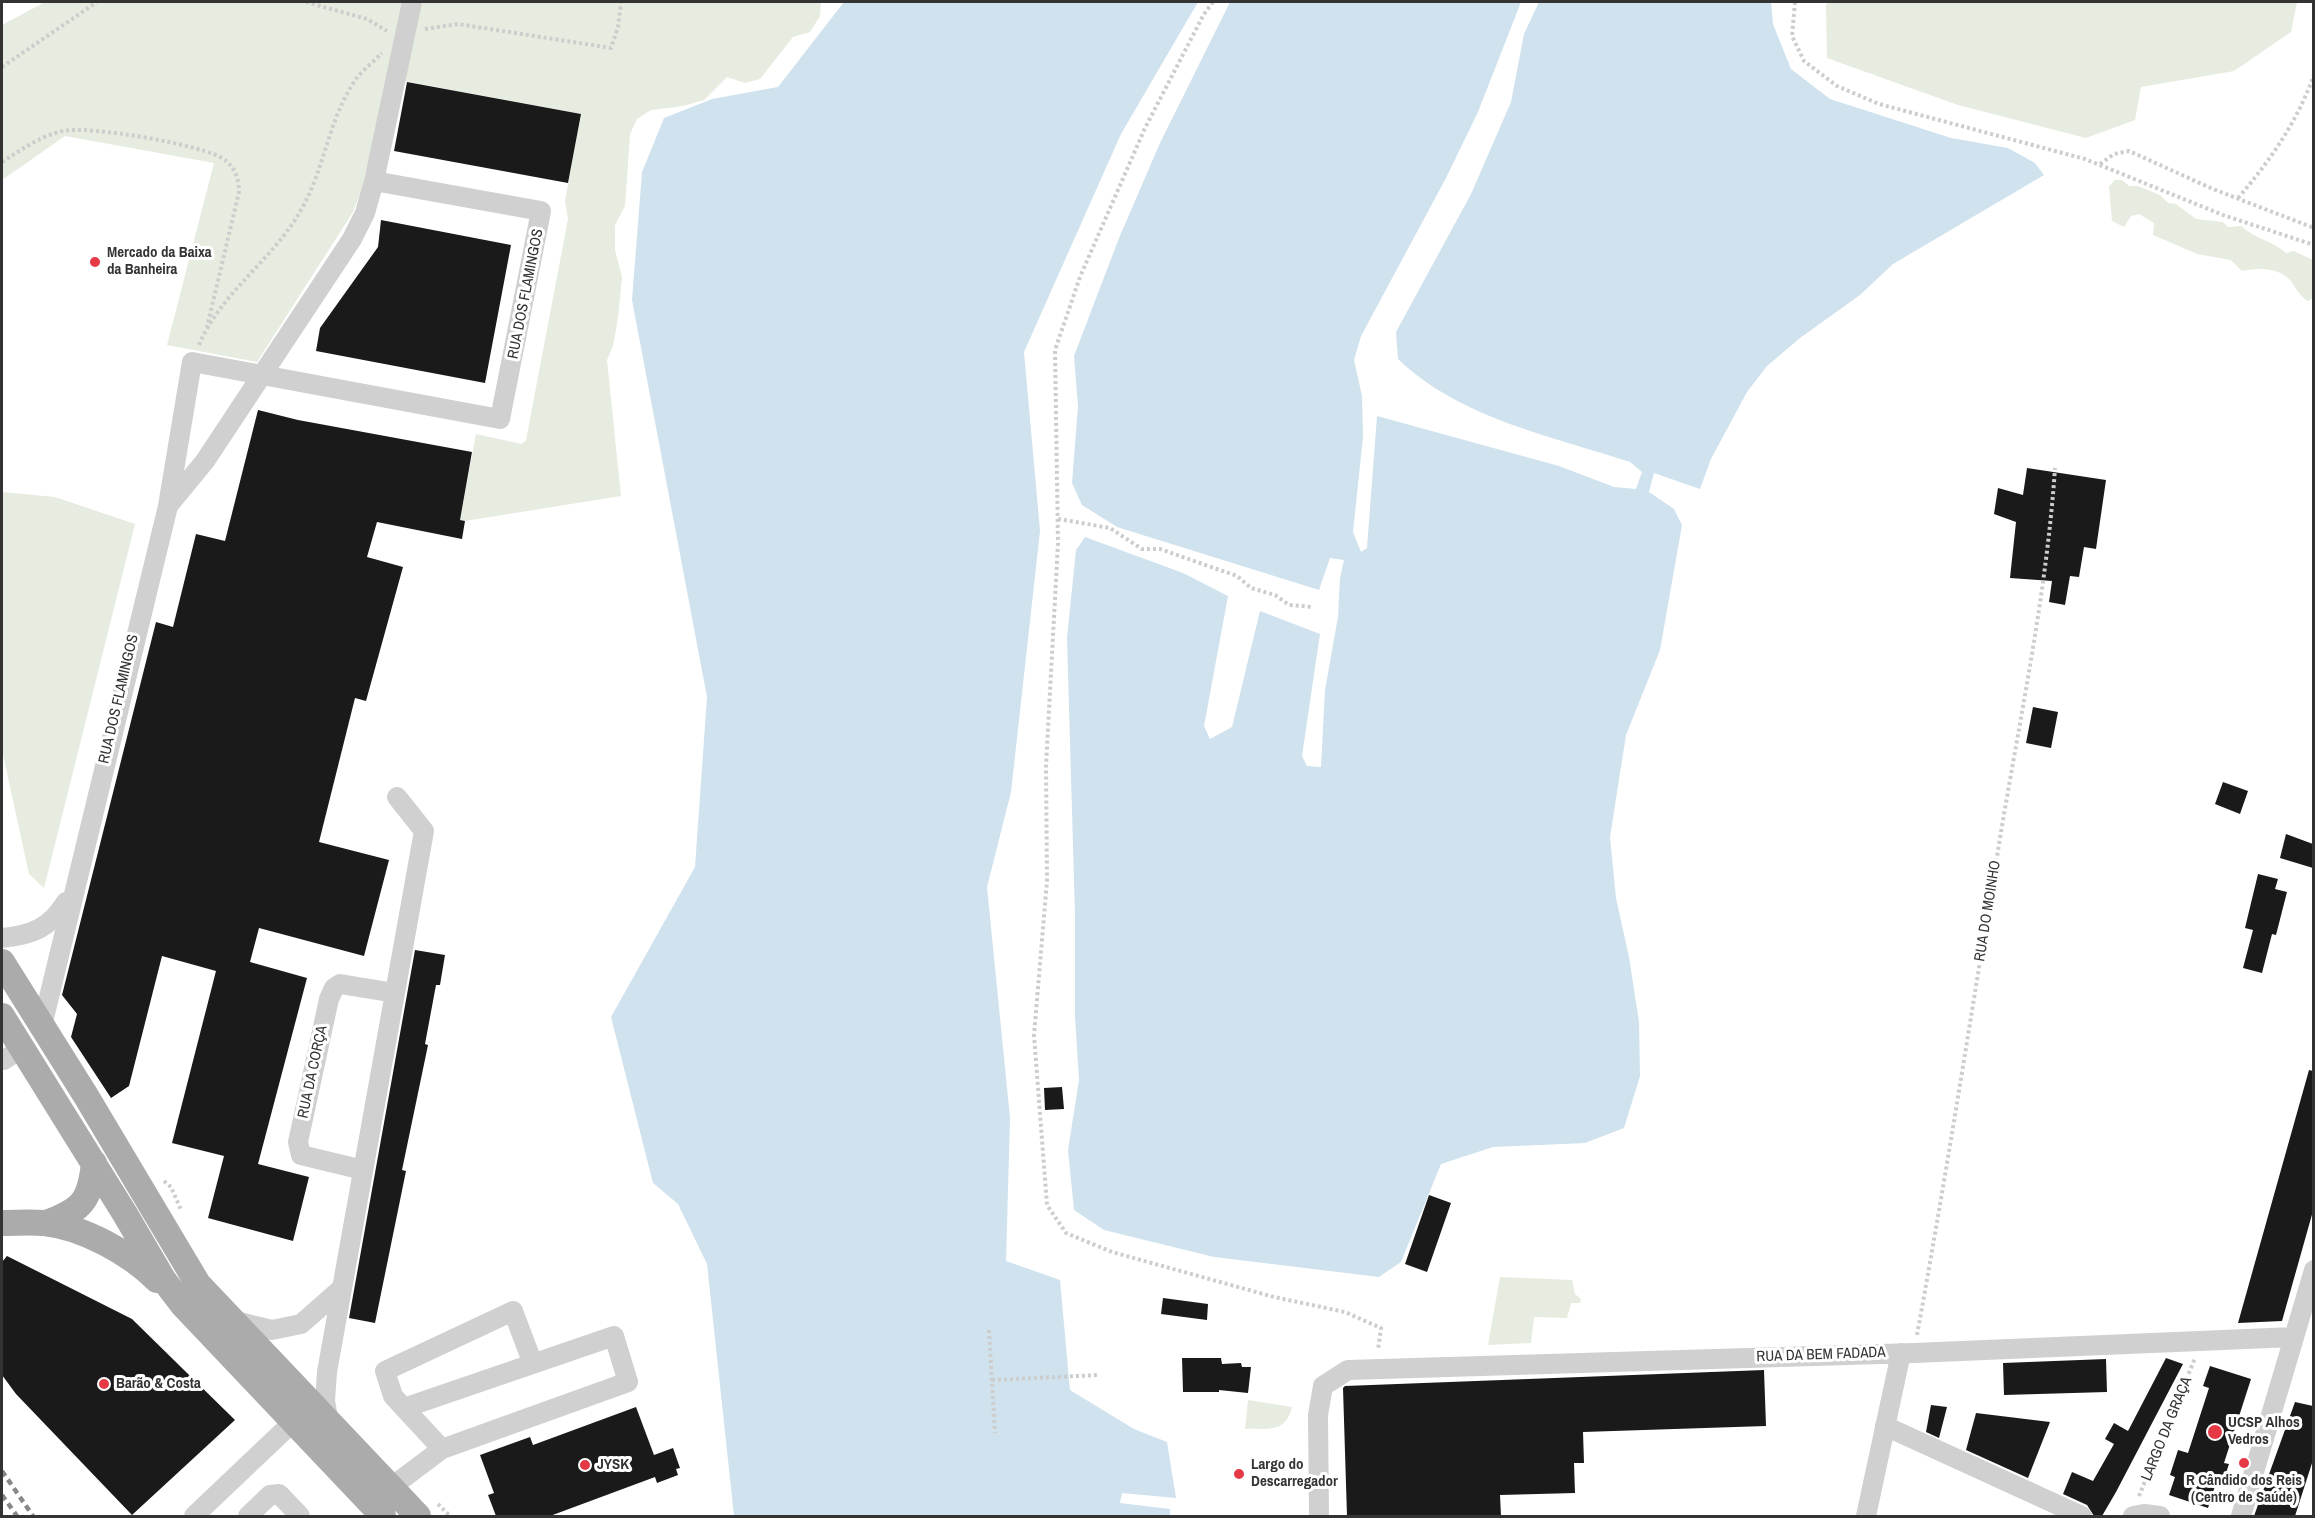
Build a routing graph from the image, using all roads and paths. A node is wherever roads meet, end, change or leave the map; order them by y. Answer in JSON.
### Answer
{"nodes":[{"id":1,"x":97,"y":2,"type":"edge"},
{"id":2,"x":306,"y":2,"type":"edge"},
{"id":3,"x":412,"y":2,"type":"edge"},
{"id":4,"x":621,"y":2,"type":"edge"},
{"id":5,"x":1214,"y":2,"type":"edge"},
{"id":6,"x":1795,"y":2,"type":"edge"},
{"id":7,"x":404,"y":40,"type":"junction"},
{"id":8,"x":2,"y":67,"type":"edge"},
{"id":9,"x":2313,"y":75,"type":"edge"},
{"id":10,"x":2,"y":162,"type":"edge"},
{"id":11,"x":2099,"y":165,"type":"junction"},
{"id":12,"x":374,"y":182,"type":"junction"},
{"id":13,"x":2238,"y":198,"type":"junction"},
{"id":14,"x":2313,"y":228,"type":"edge"},
{"id":15,"x":2313,"y":245,"type":"edge"},
{"id":16,"x":207,"y":327,"type":"junction"},
{"id":17,"x":192,"y":362,"type":"junction"},
{"id":18,"x":260,"y":375,"type":"junction"},
{"id":19,"x":2055,"y":468,"type":"dead end"},
{"id":20,"x":168,"y":506,"type":"junction"},
{"id":21,"x":1058,"y":519,"type":"junction"},
{"id":22,"x":1312,"y":607,"type":"dead end"},
{"id":23,"x":397,"y":797,"type":"dead end"},
{"id":24,"x":73,"y":892,"type":"junction"},
{"id":25,"x":2,"y":938,"type":"edge"},
{"id":26,"x":2,"y":962,"type":"edge"},
{"id":27,"x":395,"y":993,"type":"junction"},
{"id":28,"x":2,"y":1016,"type":"edge"},
{"id":29,"x":42,"y":1026,"type":"junction"},
{"id":30,"x":94,"y":1163,"type":"junction"},
{"id":31,"x":363,"y":1170,"type":"junction"},
{"id":32,"x":159,"y":1178,"type":"dead end"},
{"id":33,"x":183,"y":1217,"type":"dead end"},
{"id":34,"x":2,"y":1223,"type":"edge"},
{"id":35,"x":46,"y":1223,"type":"junction"},
{"id":36,"x":2313,"y":1270,"type":"edge"},
{"id":37,"x":342,"y":1288,"type":"junction"},
{"id":38,"x":182,"y":1304,"type":"junction"},
{"id":39,"x":229,"y":1319,"type":"junction"},
{"id":40,"x":989,"y":1330,"type":"dead end"},
{"id":41,"x":2294,"y":1337,"type":"junction"},
{"id":42,"x":2202,"y":1341,"type":"junction"},
{"id":43,"x":1907,"y":1353,"type":"junction"},
{"id":44,"x":533,"y":1364,"type":"junction"},
{"id":45,"x":1376,"y":1369,"type":"junction"},
{"id":46,"x":1099,"y":1375,"type":"dead end"},
{"id":47,"x":992,"y":1380,"type":"junction"},
{"id":48,"x":404,"y":1408,"type":"junction"},
{"id":49,"x":293,"y":1422,"type":"junction"},
{"id":50,"x":329,"y":1423,"type":"junction"},
{"id":51,"x":1885,"y":1426,"type":"junction"},
{"id":52,"x":995,"y":1433,"type":"dead end"},
{"id":53,"x":442,"y":1449,"type":"junction"},
{"id":54,"x":400,"y":1480,"type":"junction"},
{"id":55,"x":2134,"y":1511,"type":"edge"},
{"id":56,"x":194,"y":1516,"type":"edge"},
{"id":57,"x":248,"y":1516,"type":"edge"},
{"id":58,"x":300,"y":1516,"type":"edge"},
{"id":59,"x":383,"y":1516,"type":"edge"},
{"id":60,"x":418,"y":1516,"type":"edge"},
{"id":61,"x":450,"y":1516,"type":"edge"},
{"id":62,"x":1319,"y":1516,"type":"edge"},
{"id":63,"x":1866,"y":1516,"type":"edge"},
{"id":64,"x":2082,"y":1516,"type":"edge"},
{"id":65,"x":2160,"y":1516,"type":"edge"},
{"id":66,"x":2241,"y":1516,"type":"edge"}],
"edges":[{"from":1,"to":8,"type":"path"},
{"from":2,"to":7,"type":"path"},
{"from":3,"to":7,"type":"street"},
{"from":4,"to":7,"type":"path"},
{"from":5,"to":21,"type":"path"},
{"from":6,"to":11,"type":"path"},
{"from":7,"to":12,"type":"street"},
{"from":7,"to":16,"type":"path"},
{"from":9,"to":13,"type":"path"},
{"from":10,"to":16,"type":"path"},
{"from":11,"to":13,"type":"path"},
{"from":11,"to":15,"type":"path"},
{"from":12,"to":18,"type":"street","name":"RUA DOS FLAMINGOS"},
{"from":12,"to":18,"type":"street","name":"RUA DOS FLAMINGOS"},
{"from":13,"to":14,"type":"path"},
{"from":16,"to":17,"type":"path"},
{"from":17,"to":18,"type":"street","name":"RUA DOS FLAMINGOS"},
{"from":17,"to":20,"type":"street","name":"RUA DOS FLAMINGOS"},
{"from":18,"to":20,"type":"street","name":"RUA DOS FLAMINGOS"},
{"from":19,"to":43,"type":"path","name":"RUA DO MOINHO"},
{"from":20,"to":24,"type":"street","name":"RUA DOS FLAMINGOS"},
{"from":21,"to":22,"type":"path"},
{"from":21,"to":45,"type":"path"},
{"from":23,"to":27,"type":"street"},
{"from":24,"to":25,"type":"street","name":"RUA DOS FLAMINGOS"},
{"from":24,"to":29,"type":"street","name":"RUA DOS FLAMINGOS"},
{"from":26,"to":29,"type":"main road"},
{"from":27,"to":31,"type":"street"},
{"from":27,"to":31,"type":"street","name":"RUA DA CORÇA"},
{"from":28,"to":30,"type":"main road"},
{"from":29,"to":39,"type":"main road"},
{"from":30,"to":35,"type":"main road"},
{"from":30,"to":38,"type":"main road"},
{"from":31,"to":37,"type":"street"},
{"from":32,"to":33,"type":"path"},
{"from":34,"to":35,"type":"main road"},
{"from":35,"to":38,"type":"main road"},
{"from":36,"to":41,"type":"street"},
{"from":37,"to":39,"type":"street"},
{"from":37,"to":50,"type":"street"},
{"from":38,"to":49,"type":"main road"},
{"from":39,"to":50,"type":"main road"},
{"from":40,"to":47,"type":"path"},
{"from":41,"to":42,"type":"street","name":"RUA DA BEM FADADA"},
{"from":41,"to":66,"type":"street"},
{"from":42,"to":43,"type":"street","name":"RUA DA BEM FADADA"},
{"from":42,"to":55,"type":"path","name":"LARGO DA GRAÇA"},
{"from":43,"to":45,"type":"street","name":"RUA DA BEM FADADA"},
{"from":43,"to":51,"type":"street"},
{"from":44,"to":48,"type":"street"},
{"from":44,"to":48,"type":"street"},
{"from":44,"to":53,"type":"street"},
{"from":45,"to":62,"type":"street","name":"RUA DA BEM FADADA"},
{"from":46,"to":47,"type":"path"},
{"from":47,"to":52,"type":"path"},
{"from":48,"to":53,"type":"street"},
{"from":49,"to":56,"type":"street"},
{"from":49,"to":59,"type":"main road"},
{"from":50,"to":54,"type":"main road"},
{"from":51,"to":63,"type":"street"},
{"from":51,"to":64,"type":"street"},
{"from":53,"to":54,"type":"street"},
{"from":54,"to":60,"type":"main road"},
{"from":54,"to":61,"type":"path"},
{"from":55,"to":65,"type":"street"},
{"from":57,"to":58,"type":"street"}]}
